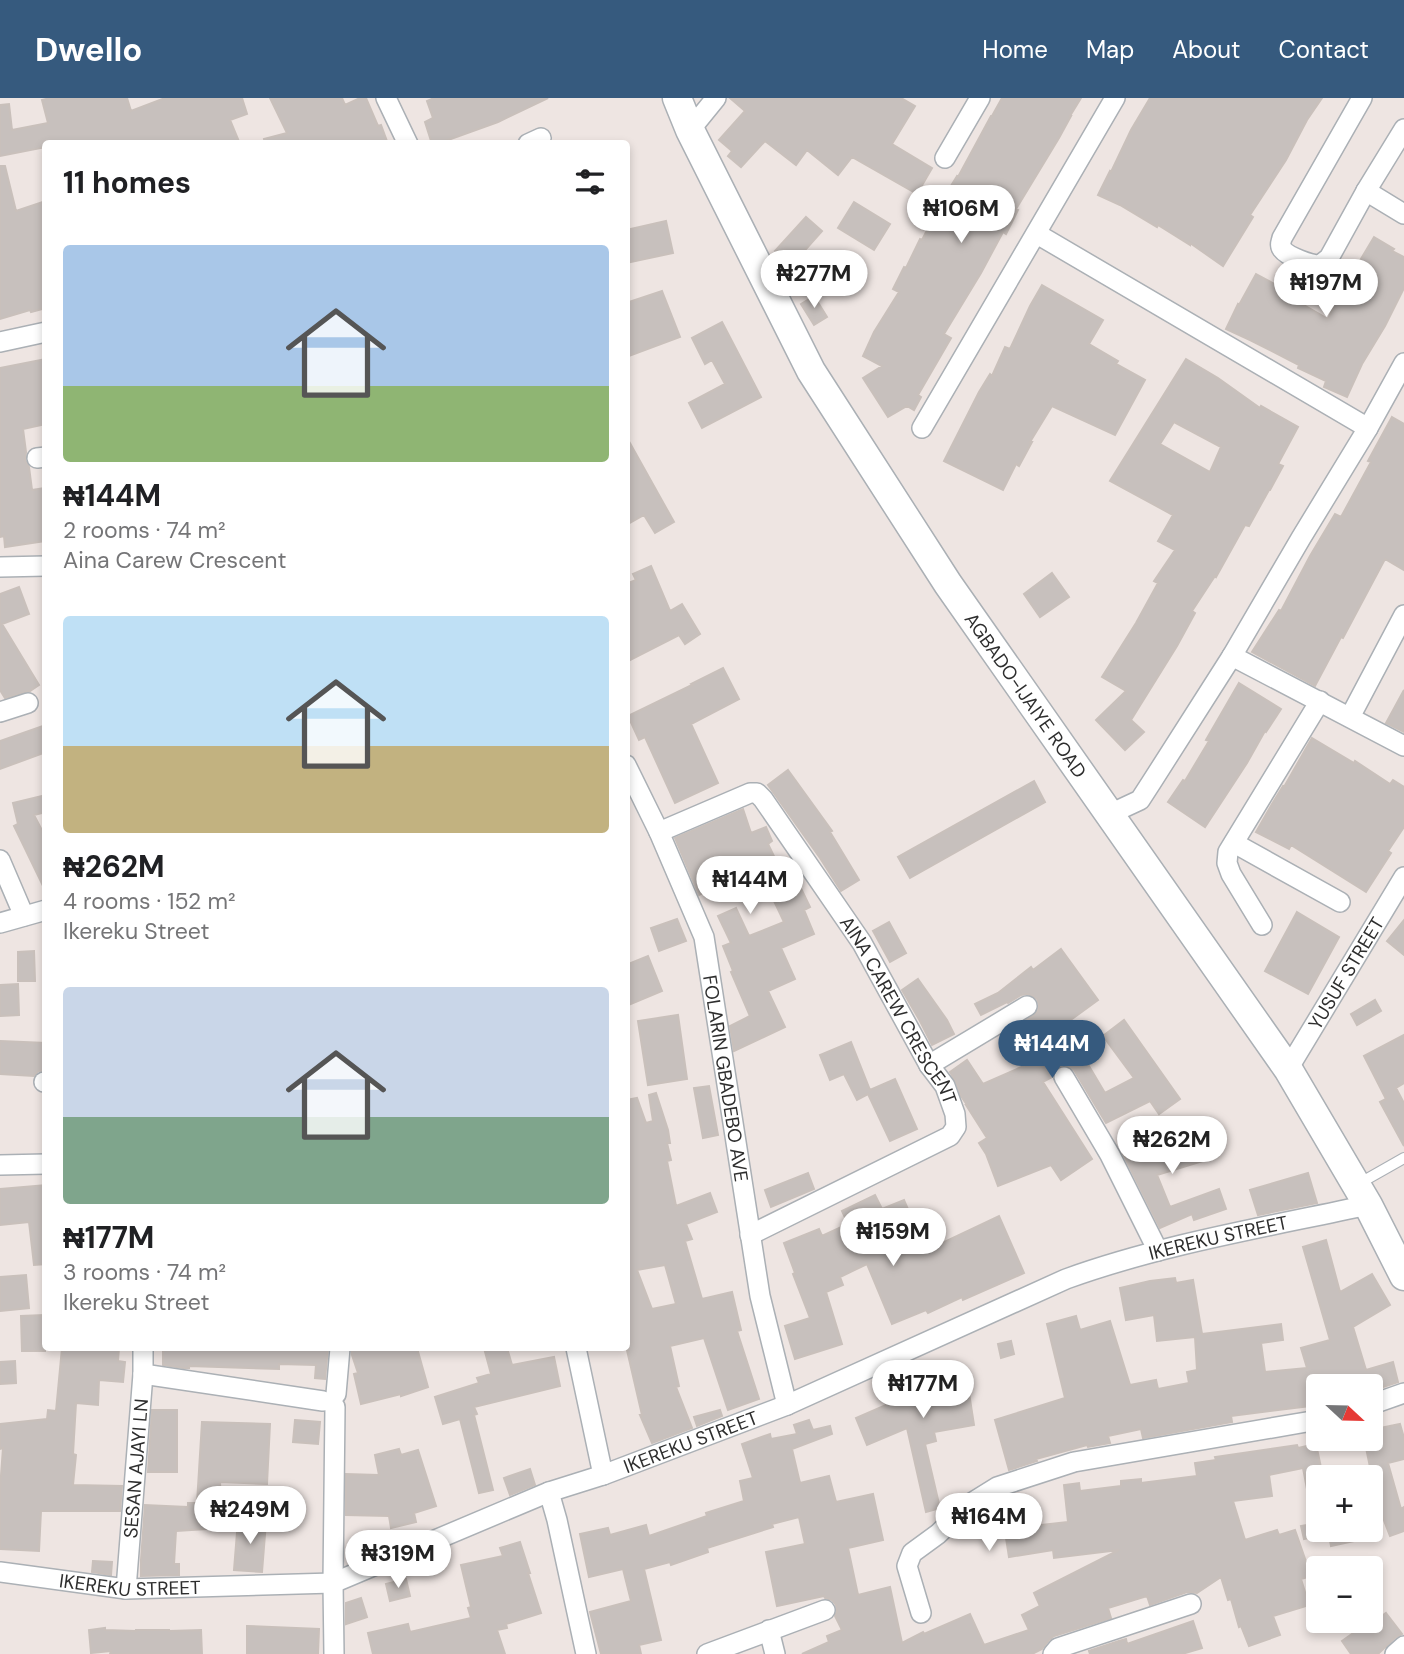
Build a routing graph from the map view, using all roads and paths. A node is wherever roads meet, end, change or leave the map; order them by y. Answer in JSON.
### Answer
{"nodes":[{"id":1,"x":386,"y":98,"type":"edge"},
{"id":2,"x":678,"y":98,"type":"edge"},
{"id":3,"x":716,"y":98,"type":"edge"},
{"id":4,"x":980,"y":98,"type":"edge"},
{"id":5,"x":1115,"y":98,"type":"edge"},
{"id":6,"x":1362,"y":98,"type":"edge"},
{"id":7,"x":690,"y":130,"type":"junction"},
{"id":8,"x":1404,"y":130,"type":"edge"},
{"id":9,"x":406,"y":140,"type":"edge"},
{"id":10,"x":945,"y":158,"type":"dead end"},
{"id":11,"x":1366,"y":191,"type":"junction"},
{"id":12,"x":1404,"y":214,"type":"edge"},
{"id":13,"x":1037,"y":234,"type":"junction"},
{"id":14,"x":42,"y":333,"type":"edge"},
{"id":15,"x":0,"y":342,"type":"edge"},
{"id":16,"x":1404,"y":363,"type":"edge"},
{"id":17,"x":1397,"y":391,"type":"edge"},
{"id":18,"x":922,"y":428,"type":"dead end"},
{"id":19,"x":1368,"y":428,"type":"junction"},
{"id":20,"x":42,"y":566,"type":"edge"},
{"id":21,"x":0,"y":567,"type":"edge"},
{"id":22,"x":1404,"y":615,"type":"edge"},
{"id":23,"x":1232,"y":656,"type":"junction"},
{"id":24,"x":1320,"y":701,"type":"junction"},
{"id":25,"x":28,"y":703,"type":"dead end"},
{"id":26,"x":0,"y":712,"type":"edge"},
{"id":27,"x":1350,"y":717,"type":"junction"},
{"id":28,"x":1404,"y":746,"type":"edge"},
{"id":29,"x":630,"y":773,"type":"edge"},
{"id":30,"x":1110,"y":814,"type":"junction"},
{"id":31,"x":659,"y":832,"type":"junction"},
{"id":32,"x":1234,"y":843,"type":"junction"},
{"id":33,"x":0,"y":860,"type":"edge"},
{"id":34,"x":1404,"y":877,"type":"edge"},
{"id":35,"x":1340,"y":902,"type":"dead end"},
{"id":36,"x":42,"y":911,"type":"edge"},
{"id":37,"x":24,"y":916,"type":"junction"},
{"id":38,"x":0,"y":923,"type":"edge"},
{"id":39,"x":1262,"y":925,"type":"dead end"},
{"id":40,"x":1027,"y":1006,"type":"dead end"},
{"id":41,"x":929,"y":1065,"type":"junction"},
{"id":42,"x":1288,"y":1069,"type":"junction"},
{"id":43,"x":1063,"y":1077,"type":"dead end"},
{"id":44,"x":1404,"y":1158,"type":"edge"},
{"id":45,"x":42,"y":1164,"type":"edge"},
{"id":46,"x":0,"y":1165,"type":"edge"},
{"id":47,"x":1362,"y":1195,"type":"junction"},
{"id":48,"x":751,"y":1235,"type":"junction"},
{"id":49,"x":1158,"y":1251,"type":"junction"},
{"id":50,"x":1400,"y":1259,"type":"edge"},
{"id":51,"x":143,"y":1351,"type":"edge"},
{"id":52,"x":339,"y":1351,"type":"edge"},
{"id":53,"x":577,"y":1351,"type":"edge"},
{"id":54,"x":143,"y":1374,"type":"junction"},
{"id":55,"x":1404,"y":1393,"type":"edge"},
{"id":56,"x":1383,"y":1400,"type":"edge"},
{"id":57,"x":331,"y":1401,"type":"junction"},
{"id":58,"x":787,"y":1405,"type":"junction"},
{"id":59,"x":1306,"y":1422,"type":"edge"},
{"id":60,"x":603,"y":1475,"type":"junction"},
{"id":61,"x":549,"y":1493,"type":"junction"},
{"id":62,"x":0,"y":1572,"type":"edge"},
{"id":63,"x":333,"y":1583,"type":"junction"},
{"id":64,"x":125,"y":1589,"type":"junction"},
{"id":65,"x":1191,"y":1604,"type":"dead end"},
{"id":66,"x":825,"y":1610,"type":"dead end"},
{"id":67,"x":921,"y":1613,"type":"dead end"},
{"id":68,"x":769,"y":1630,"type":"junction"},
{"id":69,"x":1404,"y":1646,"type":"edge"},
{"id":70,"x":334,"y":1654,"type":"edge"},
{"id":71,"x":586,"y":1654,"type":"edge"},
{"id":72,"x":707,"y":1654,"type":"edge"},
{"id":73,"x":775,"y":1654,"type":"edge"},
{"id":74,"x":1053,"y":1654,"type":"edge"},
{"id":75,"x":1395,"y":1654,"type":"edge"}],
"edges":[{"from":1,"to":9,"type":"street"},
{"from":2,"to":7,"type":"street","name":"AGBADO-IJAIYE ROAD"},
{"from":3,"to":7,"type":"street"},
{"from":4,"to":10,"type":"street"},
{"from":5,"to":13,"type":"street"},
{"from":6,"to":11,"type":"street"},
{"from":7,"to":30,"type":"street","name":"AGBADO-IJAIYE ROAD"},
{"from":8,"to":11,"type":"street"},
{"from":11,"to":12,"type":"street"},
{"from":13,"to":18,"type":"street"},
{"from":13,"to":19,"type":"street"},
{"from":14,"to":15,"type":"street"},
{"from":16,"to":17,"type":"street"},
{"from":17,"to":19,"type":"street"},
{"from":19,"to":23,"type":"street"},
{"from":20,"to":21,"type":"street"},
{"from":22,"to":27,"type":"street"},
{"from":23,"to":24,"type":"street"},
{"from":23,"to":30,"type":"street"},
{"from":24,"to":27,"type":"street"},
{"from":24,"to":32,"type":"street"},
{"from":25,"to":26,"type":"street"},
{"from":27,"to":28,"type":"street"},
{"from":29,"to":31,"type":"street","name":"FOLARIN GBADEBO AVE"},
{"from":30,"to":42,"type":"street","name":"AGBADO-IJAIYE ROAD"},
{"from":31,"to":41,"type":"street","name":"AINA CAREW CRESCENT"},
{"from":31,"to":48,"type":"street","name":"FOLARIN GBADEBO AVE"},
{"from":32,"to":35,"type":"street"},
{"from":32,"to":39,"type":"street"},
{"from":33,"to":37,"type":"street"},
{"from":34,"to":42,"type":"street","name":"YUSUF STREET"},
{"from":36,"to":37,"type":"street"},
{"from":37,"to":38,"type":"street"},
{"from":40,"to":41,"type":"street"},
{"from":41,"to":48,"type":"street","name":"AINA CAREW CRESCENT"},
{"from":42,"to":47,"type":"street","name":"AGBADO-IJAIYE ROAD"},
{"from":43,"to":49,"type":"street"},
{"from":44,"to":47,"type":"lane"},
{"from":45,"to":46,"type":"street"},
{"from":47,"to":49,"type":"street","name":"IKEREKU STREET"},
{"from":47,"to":50,"type":"street","name":"AGBADO-IJAIYE ROAD"},
{"from":48,"to":58,"type":"street","name":"FOLARIN GBADEBO AVE"},
{"from":49,"to":58,"type":"street","name":"IKEREKU STREET"},
{"from":51,"to":54,"type":"street","name":"SESAN AJAYI LN"},
{"from":52,"to":57,"type":"street"},
{"from":53,"to":60,"type":"street"},
{"from":54,"to":57,"type":"street"},
{"from":54,"to":64,"type":"street","name":"SESAN AJAYI LN"},
{"from":55,"to":56,"type":"street"},
{"from":57,"to":63,"type":"street"},
{"from":58,"to":60,"type":"street","name":"IKEREKU STREET"},
{"from":59,"to":67,"type":"street"},
{"from":60,"to":61,"type":"street","name":"IKEREKU STREET"},
{"from":61,"to":63,"type":"street","name":"IKEREKU STREET"},
{"from":61,"to":71,"type":"street"},
{"from":62,"to":64,"type":"street","name":"IKEREKU STREET"},
{"from":63,"to":64,"type":"street","name":"IKEREKU STREET"},
{"from":63,"to":70,"type":"street"},
{"from":65,"to":74,"type":"street"},
{"from":66,"to":68,"type":"street"},
{"from":68,"to":72,"type":"street"},
{"from":68,"to":73,"type":"street"},
{"from":69,"to":75,"type":"street"}]}
